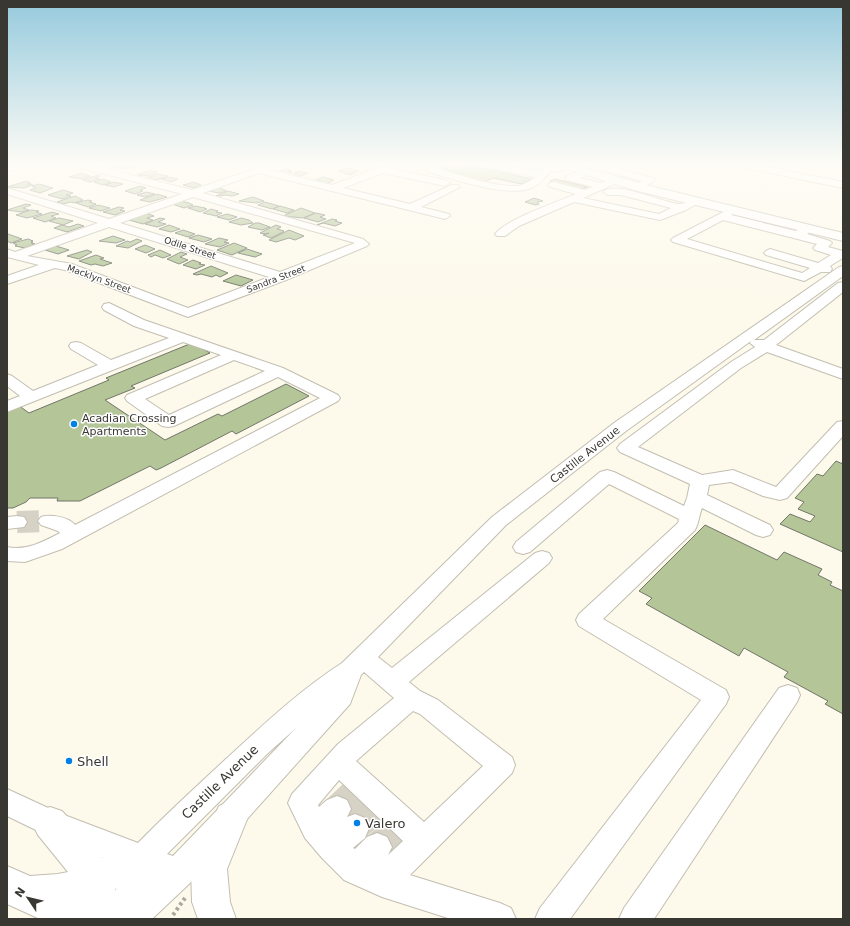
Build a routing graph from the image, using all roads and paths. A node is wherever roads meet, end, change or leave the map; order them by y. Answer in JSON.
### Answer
{"nodes":[{"id":1,"x":64,"y":208,"type":"edge"},
{"id":2,"x":148,"y":208,"type":"edge"},
{"id":3,"x":244,"y":208,"type":"edge"},
{"id":4,"x":411,"y":208,"type":"edge"},
{"id":5,"x":552,"y":208,"type":"edge"},
{"id":6,"x":580,"y":208,"type":"edge"},
{"id":7,"x":682,"y":208,"type":"edge"},
{"id":8,"x":715,"y":208,"type":"edge"},
{"id":9,"x":728,"y":213,"type":"junction"},
{"id":10,"x":445,"y":216,"type":"dead end"},
{"id":11,"x":110,"y":222,"type":"junction"},
{"id":12,"x":803,"y":232,"type":"junction"},
{"id":13,"x":501,"y":234,"type":"dead end"},
{"id":14,"x":843,"y":237,"type":"edge"},
{"id":15,"x":819,"y":248,"type":"junction"},
{"id":16,"x":770,"y":253,"type":"junction"},
{"id":17,"x":11,"y":255,"type":"edge"},
{"id":18,"x":797,"y":261,"type":"junction"},
{"id":19,"x":755,"y":263,"type":"junction"},
{"id":20,"x":53,"y":264,"type":"junction"},
{"id":21,"x":820,"y":267,"type":"junction"},
{"id":22,"x":782,"y":271,"type":"junction"},
{"id":23,"x":282,"y":276,"type":"junction"},
{"id":24,"x":841,"y":276,"type":"edge"},
{"id":25,"x":7,"y":280,"type":"edge"},
{"id":26,"x":109,"y":306,"type":"dead end"},
{"id":27,"x":188,"y":313,"type":"joint"},
{"id":28,"x":181,"y":338,"type":"junction"},
{"id":29,"x":745,"y":339,"type":"junction"},
{"id":30,"x":76,"y":346,"type":"dead end"},
{"id":31,"x":766,"y":346,"type":"junction"},
{"id":32,"x":234,"y":355,"type":"junction"},
{"id":33,"x":110,"y":366,"type":"junction"},
{"id":34,"x":278,"y":371,"type":"junction"},
{"id":35,"x":843,"y":374,"type":"edge"},
{"id":36,"x":7,"y":379,"type":"edge"},
{"id":37,"x":31,"y":397,"type":"junction"},
{"id":38,"x":7,"y":407,"type":"edge"},
{"id":39,"x":843,"y":426,"type":"edge"},
{"id":40,"x":695,"y":498,"type":"junction"},
{"id":41,"x":48,"y":521,"type":"tunnel mouth"},
{"id":42,"x":764,"y":530,"type":"dead end"},
{"id":43,"x":72,"y":535,"type":"junction"},
{"id":44,"x":7,"y":554,"type":"edge"},
{"id":45,"x":357,"y":664,"type":"junction"},
{"id":46,"x":402,"y":690,"type":"junction"},
{"id":47,"x":788,"y":695,"type":"dead end"},
{"id":48,"x":338,"y":762,"type":"junction"},
{"id":49,"x":7,"y":802,"type":"edge"},
{"id":50,"x":361,"y":805,"type":"junction"},
{"id":51,"x":231,"y":817,"type":"junction"},
{"id":52,"x":50,"y":823,"type":"junction"},
{"id":53,"x":391,"y":833,"type":"junction"},
{"id":54,"x":323,"y":838,"type":"junction"},
{"id":55,"x":424,"y":841,"type":"junction"},
{"id":56,"x":143,"y":859,"type":"junction"},
{"id":57,"x":355,"y":870,"type":"junction"},
{"id":58,"x":92,"y":880,"type":"junction"},
{"id":59,"x":184,"y":882,"type":"junction"},
{"id":60,"x":382,"y":882,"type":"junction"},
{"id":61,"x":18,"y":890,"type":"edge"},
{"id":62,"x":172,"y":915,"type":"dead end"},
{"id":63,"x":84,"y":919,"type":"edge"},
{"id":64,"x":109,"y":919,"type":"edge"},
{"id":65,"x":120,"y":919,"type":"edge"},
{"id":66,"x":129,"y":919,"type":"edge"},
{"id":67,"x":216,"y":919,"type":"edge"},
{"id":68,"x":500,"y":919,"type":"edge"},
{"id":69,"x":551,"y":919,"type":"edge"},
{"id":70,"x":635,"y":919,"type":"edge"}],
"edges":[{"from":1,"to":11,"type":"street","name":"Odile Street"},
{"from":2,"to":11,"type":"street"},
{"from":3,"to":23,"type":"street","name":"Sandra Street"},
{"from":4,"to":10,"type":"street"},
{"from":5,"to":13,"type":"street"},
{"from":6,"to":7,"type":"street"},
{"from":8,"to":9,"type":"main road"},
{"from":9,"to":12,"type":"main road"},
{"from":9,"to":19,"type":"street"},
{"from":11,"to":17,"type":"street"},
{"from":11,"to":23,"type":"street","name":"Odile Street"},
{"from":12,"to":14,"type":"main road"},
{"from":12,"to":15,"type":"street"},
{"from":12,"to":16,"type":"street"},
{"from":15,"to":18,"type":"street"},
{"from":15,"to":21,"type":"street"},
{"from":16,"to":18,"type":"street"},
{"from":16,"to":19,"type":"street"},
{"from":17,"to":20,"type":"street","name":"Macklyn Street"},
{"from":18,"to":21,"type":"street"},
{"from":18,"to":22,"type":"street"},
{"from":19,"to":22,"type":"street"},
{"from":20,"to":25,"type":"street"},
{"from":20,"to":27,"type":"street","name":"Macklyn Street"},
{"from":21,"to":22,"type":"street"},
{"from":21,"to":24,"type":"street"},
{"from":23,"to":27,"type":"street","name":"Sandra Street"},
{"from":24,"to":29,"type":"street","name":"Castille Avenue"},
{"from":24,"to":31,"type":"street"},
{"from":26,"to":28,"type":"street"},
{"from":28,"to":32,"type":"street"},
{"from":28,"to":33,"type":"street"},
{"from":29,"to":31,"type":"street"},
{"from":29,"to":45,"type":"street","name":"Castille Avenue"},
{"from":30,"to":33,"type":"street"},
{"from":31,"to":35,"type":"street"},
{"from":31,"to":40,"type":"street"},
{"from":32,"to":34,"type":"street"},
{"from":32,"to":34,"type":"street"},
{"from":33,"to":37,"type":"street"},
{"from":34,"to":43,"type":"street"},
{"from":36,"to":37,"type":"street"},
{"from":37,"to":38,"type":"street"},
{"from":39,"to":40,"type":"street"},
{"from":40,"to":42,"type":"street"},
{"from":40,"to":46,"type":"street"},
{"from":40,"to":69,"type":"street"},
{"from":41,"to":43,"type":"street"},
{"from":43,"to":44,"type":"street"},
{"from":45,"to":46,"type":"street"},
{"from":45,"to":51,"type":"street","name":"Castille Avenue"},
{"from":45,"to":56,"type":"street","name":"Castille Avenue"},
{"from":46,"to":48,"type":"street"},
{"from":46,"to":55,"type":"street"},
{"from":47,"to":70,"type":"street"},
{"from":48,"to":50,"type":"street"},
{"from":48,"to":54,"type":"street"},
{"from":49,"to":52,"type":"street"},
{"from":50,"to":53,"type":"street"},
{"from":50,"to":54,"type":"street"},
{"from":51,"to":59,"type":"street","name":"Castille Avenue"},
{"from":51,"to":67,"type":"main road"},
{"from":52,"to":56,"type":"street"},
{"from":52,"to":58,"type":"main road"},
{"from":53,"to":55,"type":"street"},
{"from":53,"to":57,"type":"street"},
{"from":54,"to":57,"type":"street"},
{"from":55,"to":60,"type":"street"},
{"from":56,"to":58,"type":"main road"},
{"from":56,"to":59,"type":"street"},
{"from":56,"to":65,"type":"street","name":"Castille Avenue"},
{"from":57,"to":60,"type":"street"},
{"from":58,"to":61,"type":"main road"},
{"from":58,"to":64,"type":"main road"},
{"from":59,"to":62,"type":"path"},
{"from":59,"to":66,"type":"street","name":"Castille Avenue"},
{"from":60,"to":68,"type":"street"},
{"from":61,"to":63,"type":"main road"}]}
